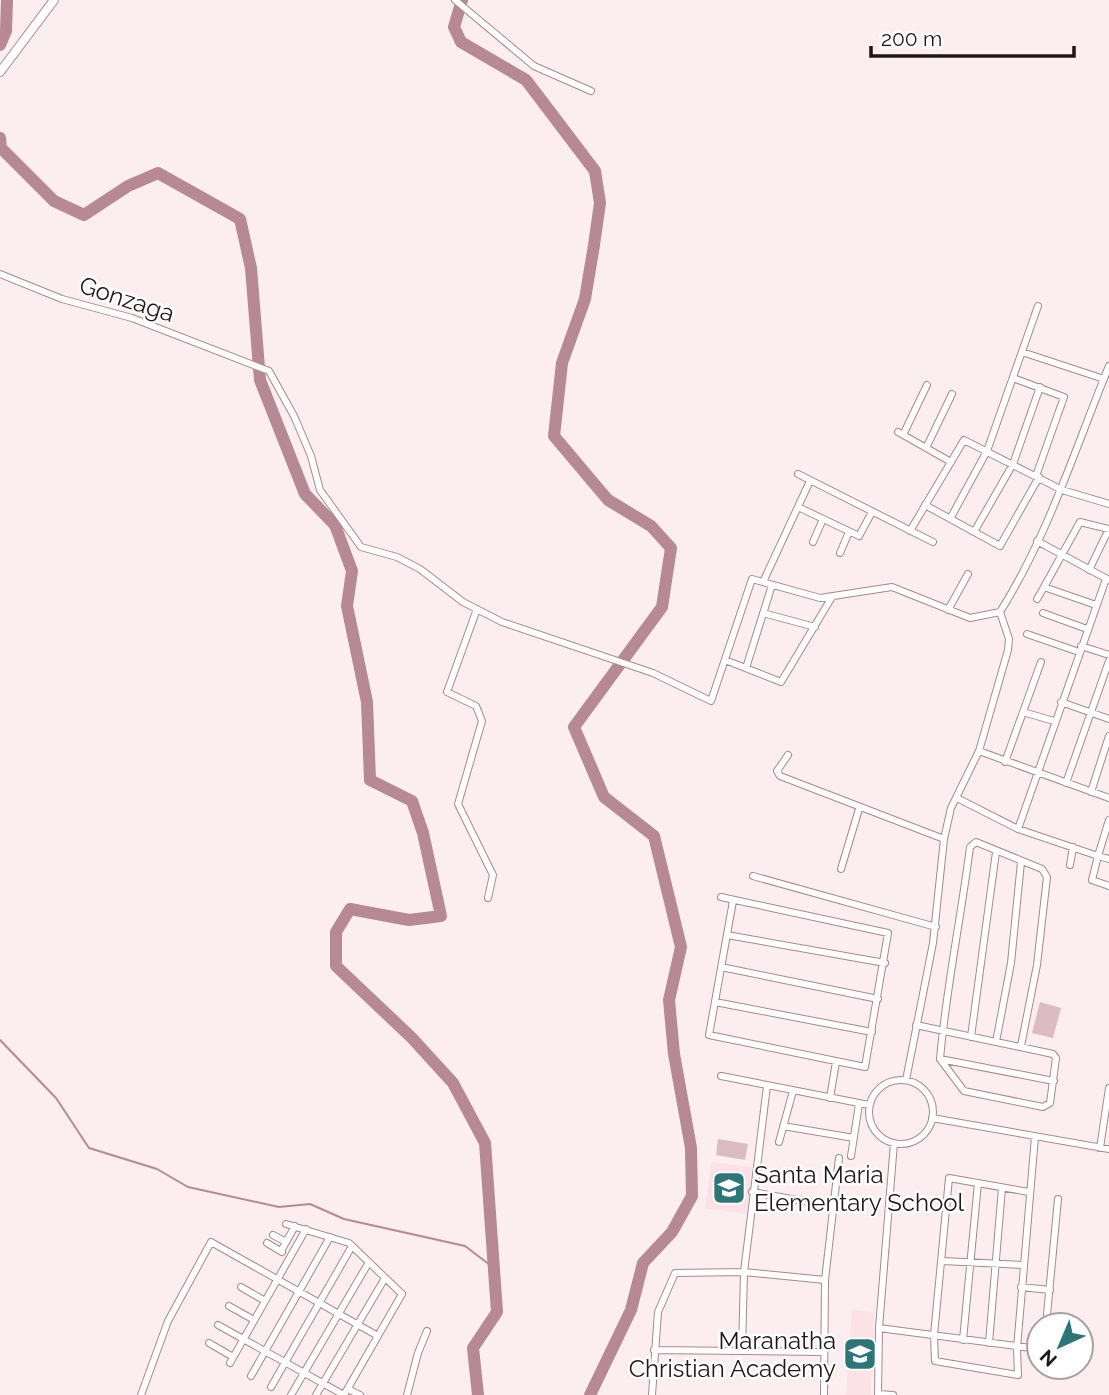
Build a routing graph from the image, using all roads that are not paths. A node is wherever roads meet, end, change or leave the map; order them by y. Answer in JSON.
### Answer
{"nodes":[{"id":1,"x":54,"y":0,"type":"edge"},
{"id":2,"x":455,"y":0,"type":"edge"},
{"id":3,"x":2,"y":70,"type":"edge"},
{"id":4,"x":592,"y":91,"type":"dead end"},
{"id":5,"x":0,"y":274,"type":"edge"},
{"id":6,"x":1038,"y":306,"type":"dead end"},
{"id":7,"x":1022,"y":352,"type":"junction"},
{"id":8,"x":1109,"y":366,"type":"edge"},
{"id":9,"x":1013,"y":378,"type":"junction"},
{"id":10,"x":1104,"y":379,"type":"junction"},
{"id":11,"x":927,"y":384,"type":"dead end"},
{"id":12,"x":1040,"y":387,"type":"junction"},
{"id":13,"x":951,"y":394,"type":"dead end"},
{"id":14,"x":926,"y":448,"type":"junction"},
{"id":15,"x":987,"y":451,"type":"junction"},
{"id":16,"x":951,"y":462,"type":"junction"},
{"id":17,"x":1013,"y":464,"type":"junction"},
{"id":18,"x":797,"y":474,"type":"dead end"},
{"id":19,"x":1038,"y":477,"type":"junction"},
{"id":20,"x":810,"y":481,"type":"junction"},
{"id":21,"x":1062,"y":490,"type":"junction"},
{"id":22,"x":1109,"y":504,"type":"edge"},
{"id":23,"x":925,"y":505,"type":"junction"},
{"id":24,"x":798,"y":507,"type":"junction"},
{"id":25,"x":872,"y":512,"type":"junction"},
{"id":26,"x":823,"y":519,"type":"junction"},
{"id":27,"x":950,"y":519,"type":"junction"},
{"id":28,"x":910,"y":531,"type":"junction"},
{"id":29,"x":849,"y":532,"type":"junction"},
{"id":30,"x":974,"y":532,"type":"junction"},
{"id":31,"x":1037,"y":541,"type":"junction"},
{"id":32,"x":813,"y":542,"type":"dead end"},
{"id":33,"x":933,"y":542,"type":"dead end"},
{"id":34,"x":840,"y":553,"type":"dead end"},
{"id":35,"x":1061,"y":556,"type":"junction"},
{"id":36,"x":1089,"y":570,"type":"junction"},
{"id":37,"x":968,"y":574,"type":"dead end"},
{"id":38,"x":1107,"y":579,"type":"edge"},
{"id":39,"x":763,"y":582,"type":"junction"},
{"id":40,"x":772,"y":585,"type":"junction"},
{"id":41,"x":1044,"y":587,"type":"junction"},
{"id":42,"x":832,"y":597,"type":"junction"},
{"id":43,"x":1037,"y":599,"type":"dead end"},
{"id":44,"x":1096,"y":605,"type":"junction"},
{"id":45,"x":477,"y":609,"type":"junction"},
{"id":46,"x":948,"y":610,"type":"junction"},
{"id":47,"x":1000,"y":612,"type":"junction"},
{"id":48,"x":763,"y":613,"type":"junction"},
{"id":49,"x":1043,"y":613,"type":"dead end"},
{"id":50,"x":815,"y":627,"type":"junction"},
{"id":51,"x":1087,"y":629,"type":"junction"},
{"id":52,"x":1027,"y":634,"type":"dead end"},
{"id":53,"x":1080,"y":649,"type":"junction"},
{"id":54,"x":1109,"y":655,"type":"edge"},
{"id":55,"x":725,"y":660,"type":"junction"},
{"id":56,"x":1109,"y":661,"type":"edge"},
{"id":57,"x":1041,"y":662,"type":"dead end"},
{"id":58,"x":746,"y":668,"type":"junction"},
{"id":59,"x":1061,"y":702,"type":"junction"},
{"id":60,"x":1023,"y":712,"type":"junction"},
{"id":61,"x":1090,"y":713,"type":"junction"},
{"id":62,"x":1109,"y":719,"type":"edge"},
{"id":63,"x":1054,"y":721,"type":"junction"},
{"id":64,"x":1109,"y":736,"type":"edge"},
{"id":65,"x":979,"y":751,"type":"junction"},
{"id":66,"x":788,"y":755,"type":"dead end"},
{"id":67,"x":1005,"y":762,"type":"junction"},
{"id":68,"x":1038,"y":773,"type":"junction"},
{"id":69,"x":1066,"y":783,"type":"junction"},
{"id":70,"x":1091,"y":792,"type":"junction"},
{"id":71,"x":957,"y":798,"type":"junction"},
{"id":72,"x":1109,"y":798,"type":"edge"},
{"id":73,"x":859,"y":809,"type":"junction"},
{"id":74,"x":1109,"y":820,"type":"edge"},
{"id":75,"x":1018,"y":828,"type":"junction"},
{"id":76,"x":944,"y":839,"type":"junction"},
{"id":77,"x":1073,"y":847,"type":"junction"},
{"id":78,"x":996,"y":852,"type":"junction"},
{"id":79,"x":1098,"y":856,"type":"junction"},
{"id":80,"x":1109,"y":859,"type":"edge"},
{"id":81,"x":1021,"y":863,"type":"junction"},
{"id":82,"x":1070,"y":865,"type":"dead end"},
{"id":83,"x":842,"y":869,"type":"dead end"},
{"id":84,"x":752,"y":876,"type":"dead end"},
{"id":85,"x":1109,"y":886,"type":"edge"},
{"id":86,"x":721,"y":897,"type":"dead end"},
{"id":87,"x":488,"y":898,"type":"dead end"},
{"id":88,"x":733,"y":901,"type":"junction"},
{"id":89,"x":936,"y":927,"type":"junction"},
{"id":90,"x":727,"y":935,"type":"junction"},
{"id":91,"x":885,"y":963,"type":"junction"},
{"id":92,"x":721,"y":967,"type":"junction"},
{"id":93,"x":878,"y":999,"type":"junction"},
{"id":94,"x":715,"y":1002,"type":"junction"},
{"id":95,"x":916,"y":1025,"type":"junction"},
{"id":96,"x":872,"y":1032,"type":"junction"},
{"id":97,"x":942,"y":1032,"type":"junction"},
{"id":98,"x":971,"y":1037,"type":"junction"},
{"id":99,"x":996,"y":1042,"type":"junction"},
{"id":100,"x":1021,"y":1046,"type":"junction"},
{"id":101,"x":940,"y":1059,"type":"junction"},
{"id":102,"x":836,"y":1062,"type":"junction"},
{"id":103,"x":721,"y":1076,"type":"dead end"},
{"id":104,"x":906,"y":1080,"type":"junction"},
{"id":105,"x":1054,"y":1082,"type":"junction"},
{"id":106,"x":767,"y":1086,"type":"junction"},
{"id":107,"x":1109,"y":1088,"type":"edge"},
{"id":108,"x":793,"y":1091,"type":"junction"},
{"id":109,"x":830,"y":1098,"type":"junction"},
{"id":110,"x":859,"y":1104,"type":"junction"},
{"id":111,"x":869,"y":1105,"type":"junction"},
{"id":112,"x":932,"y":1118,"type":"junction"},
{"id":113,"x":783,"y":1126,"type":"junction"},
{"id":114,"x":1035,"y":1137,"type":"junction"},
{"id":115,"x":854,"y":1138,"type":"junction"},
{"id":116,"x":779,"y":1142,"type":"dead end"},
{"id":117,"x":894,"y":1143,"type":"junction"},
{"id":118,"x":1100,"y":1148,"type":"junction"},
{"id":119,"x":1109,"y":1149,"type":"edge"},
{"id":120,"x":851,"y":1156,"type":"dead end"},
{"id":121,"x":839,"y":1158,"type":"dead end"},
{"id":122,"x":978,"y":1183,"type":"junction"},
{"id":123,"x":1002,"y":1188,"type":"junction"},
{"id":124,"x":752,"y":1192,"type":"junction"},
{"id":125,"x":1029,"y":1192,"type":"junction"},
{"id":126,"x":1058,"y":1199,"type":"dead end"},
{"id":127,"x":832,"y":1206,"type":"junction"},
{"id":128,"x":286,"y":1224,"type":"dead end"},
{"id":129,"x":295,"y":1226,"type":"junction"},
{"id":130,"x":306,"y":1229,"type":"junction"},
{"id":131,"x":273,"y":1235,"type":"dead end"},
{"id":132,"x":330,"y":1237,"type":"junction"},
{"id":133,"x":286,"y":1242,"type":"junction"},
{"id":134,"x":267,"y":1243,"type":"dead end"},
{"id":135,"x":352,"y":1246,"type":"junction"},
{"id":136,"x":281,"y":1251,"type":"junction"},
{"id":137,"x":290,"y":1257,"type":"junction"},
{"id":138,"x":943,"y":1261,"type":"junction"},
{"id":139,"x":369,"y":1262,"type":"junction"},
{"id":140,"x":971,"y":1263,"type":"junction"},
{"id":141,"x":995,"y":1264,"type":"junction"},
{"id":142,"x":1023,"y":1265,"type":"junction"},
{"id":143,"x":744,"y":1272,"type":"junction"},
{"id":144,"x":385,"y":1278,"type":"junction"},
{"id":145,"x":278,"y":1279,"type":"junction"},
{"id":146,"x":825,"y":1280,"type":"junction"},
{"id":147,"x":241,"y":1287,"type":"dead end"},
{"id":148,"x":1021,"y":1287,"type":"junction"},
{"id":149,"x":1050,"y":1290,"type":"junction"},
{"id":150,"x":299,"y":1291,"type":"junction"},
{"id":151,"x":265,"y":1301,"type":"junction"},
{"id":152,"x":319,"y":1302,"type":"junction"},
{"id":153,"x":229,"y":1307,"type":"dead end"},
{"id":154,"x":1048,"y":1311,"type":"edge"},
{"id":155,"x":339,"y":1314,"type":"junction"},
{"id":156,"x":254,"y":1320,"type":"junction"},
{"id":157,"x":218,"y":1325,"type":"dead end"},
{"id":158,"x":358,"y":1325,"type":"junction"},
{"id":159,"x":879,"y":1328,"type":"junction"},
{"id":160,"x":428,"y":1331,"type":"dead end"},
{"id":161,"x":934,"y":1335,"type":"junction"},
{"id":162,"x":378,"y":1336,"type":"junction"},
{"id":163,"x":243,"y":1339,"type":"junction"},
{"id":164,"x":963,"y":1340,"type":"junction"},
{"id":165,"x":209,"y":1343,"type":"dead end"},
{"id":166,"x":989,"y":1343,"type":"junction"},
{"id":167,"x":1017,"y":1348,"type":"junction"},
{"id":168,"x":1025,"y":1348,"type":"edge"},
{"id":169,"x":654,"y":1350,"type":"junction"},
{"id":170,"x":265,"y":1351,"type":"junction"},
{"id":171,"x":742,"y":1351,"type":"junction"},
{"id":172,"x":824,"y":1352,"type":"junction"},
{"id":173,"x":285,"y":1362,"type":"junction"},
{"id":174,"x":304,"y":1373,"type":"junction"},
{"id":175,"x":251,"y":1376,"type":"dead end"},
{"id":176,"x":323,"y":1383,"type":"junction"},
{"id":177,"x":271,"y":1387,"type":"dead end"},
{"id":178,"x":348,"y":1389,"type":"junction"},
{"id":179,"x":878,"y":1394,"type":"edge"},
{"id":180,"x":141,"y":1395,"type":"edge"},
{"id":181,"x":291,"y":1395,"type":"edge"},
{"id":182,"x":316,"y":1395,"type":"edge"},
{"id":183,"x":360,"y":1395,"type":"edge"},
{"id":184,"x":407,"y":1395,"type":"edge"},
{"id":185,"x":652,"y":1395,"type":"edge"},
{"id":186,"x":824,"y":1395,"type":"edge"},
{"id":187,"x":893,"y":1395,"type":"edge"}],
"edges":[{"from":1,"to":3,"type":"street"},
{"from":2,"to":4,"type":"street"},
{"from":5,"to":45,"type":"street","name":"Gonzaga"},
{"from":6,"to":7,"type":"street"},
{"from":7,"to":9,"type":"street"},
{"from":7,"to":10,"type":"street"},
{"from":8,"to":10,"type":"street"},
{"from":9,"to":12,"type":"street"},
{"from":9,"to":15,"type":"street"},
{"from":10,"to":21,"type":"street"},
{"from":11,"to":14,"type":"street"},
{"from":12,"to":17,"type":"street"},
{"from":12,"to":19,"type":"street"},
{"from":13,"to":14,"type":"street"},
{"from":14,"to":16,"type":"street"},
{"from":15,"to":16,"type":"street"},
{"from":15,"to":17,"type":"street"},
{"from":15,"to":27,"type":"street"},
{"from":16,"to":23,"type":"street"},
{"from":17,"to":19,"type":"street"},
{"from":17,"to":30,"type":"street"},
{"from":18,"to":20,"type":"street"},
{"from":19,"to":21,"type":"street"},
{"from":19,"to":30,"type":"street"},
{"from":20,"to":24,"type":"street"},
{"from":20,"to":25,"type":"street"},
{"from":21,"to":22,"type":"street"},
{"from":21,"to":31,"type":"street"},
{"from":23,"to":27,"type":"street"},
{"from":23,"to":28,"type":"street"},
{"from":24,"to":26,"type":"street"},
{"from":24,"to":39,"type":"street"},
{"from":25,"to":28,"type":"street"},
{"from":25,"to":29,"type":"street"},
{"from":26,"to":29,"type":"street"},
{"from":26,"to":32,"type":"street"},
{"from":27,"to":30,"type":"street"},
{"from":28,"to":33,"type":"street"},
{"from":29,"to":34,"type":"street"},
{"from":31,"to":35,"type":"street"},
{"from":31,"to":47,"type":"street"},
{"from":35,"to":36,"type":"street"},
{"from":35,"to":36,"type":"street"},
{"from":35,"to":41,"type":"street"},
{"from":36,"to":38,"type":"street"},
{"from":37,"to":46,"type":"street"},
{"from":38,"to":44,"type":"street"},
{"from":39,"to":40,"type":"street"},
{"from":39,"to":55,"type":"street"},
{"from":40,"to":42,"type":"street"},
{"from":40,"to":48,"type":"street"},
{"from":41,"to":43,"type":"street"},
{"from":41,"to":44,"type":"street"},
{"from":42,"to":46,"type":"street"},
{"from":42,"to":50,"type":"street"},
{"from":44,"to":51,"type":"street"},
{"from":45,"to":55,"type":"street"},
{"from":45,"to":87,"type":"street"},
{"from":46,"to":47,"type":"street"},
{"from":47,"to":65,"type":"street"},
{"from":48,"to":50,"type":"street"},
{"from":48,"to":58,"type":"street"},
{"from":49,"to":51,"type":"street"},
{"from":50,"to":58,"type":"street"},
{"from":51,"to":53,"type":"street"},
{"from":52,"to":53,"type":"street"},
{"from":53,"to":54,"type":"street"},
{"from":53,"to":59,"type":"street"},
{"from":55,"to":58,"type":"street"},
{"from":56,"to":61,"type":"street"},
{"from":57,"to":60,"type":"street"},
{"from":59,"to":61,"type":"street"},
{"from":59,"to":63,"type":"street"},
{"from":60,"to":63,"type":"street"},
{"from":60,"to":67,"type":"street"},
{"from":61,"to":62,"type":"street"},
{"from":61,"to":69,"type":"street"},
{"from":63,"to":68,"type":"street"},
{"from":64,"to":70,"type":"street"},
{"from":65,"to":67,"type":"street"},
{"from":65,"to":71,"type":"street"},
{"from":66,"to":73,"type":"street"},
{"from":67,"to":68,"type":"street"},
{"from":68,"to":69,"type":"street"},
{"from":68,"to":75,"type":"street"},
{"from":69,"to":70,"type":"street"},
{"from":70,"to":72,"type":"street"},
{"from":71,"to":75,"type":"street"},
{"from":71,"to":76,"type":"street"},
{"from":73,"to":76,"type":"street"},
{"from":73,"to":83,"type":"street"},
{"from":74,"to":79,"type":"street"},
{"from":75,"to":77,"type":"street"},
{"from":76,"to":89,"type":"street"},
{"from":77,"to":79,"type":"street"},
{"from":77,"to":82,"type":"street"},
{"from":78,"to":81,"type":"street"},
{"from":78,"to":97,"type":"street"},
{"from":78,"to":98,"type":"street"},
{"from":79,"to":80,"type":"street"},
{"from":79,"to":85,"type":"street"},
{"from":81,"to":99,"type":"street"},
{"from":81,"to":100,"type":"street"},
{"from":84,"to":89,"type":"street"},
{"from":86,"to":88,"type":"street"},
{"from":88,"to":90,"type":"street"},
{"from":88,"to":91,"type":"street"},
{"from":89,"to":95,"type":"street"},
{"from":90,"to":91,"type":"street"},
{"from":90,"to":92,"type":"street"},
{"from":91,"to":93,"type":"street"},
{"from":92,"to":93,"type":"street"},
{"from":92,"to":94,"type":"street"},
{"from":93,"to":96,"type":"street"},
{"from":94,"to":96,"type":"street"},
{"from":94,"to":102,"type":"street"},
{"from":95,"to":97,"type":"street"},
{"from":95,"to":104,"type":"street"},
{"from":96,"to":102,"type":"street"},
{"from":97,"to":98,"type":"street"},
{"from":97,"to":101,"type":"street"},
{"from":98,"to":99,"type":"street"},
{"from":99,"to":100,"type":"street"},
{"from":100,"to":105,"type":"street"},
{"from":101,"to":105,"type":"street"},
{"from":101,"to":105,"type":"street"},
{"from":102,"to":109,"type":"street"},
{"from":103,"to":106,"type":"street"},
{"from":104,"to":111,"type":"street"},
{"from":104,"to":112,"type":"street"},
{"from":106,"to":108,"type":"street"},
{"from":106,"to":124,"type":"street"},
{"from":107,"to":118,"type":"street"},
{"from":108,"to":109,"type":"street"},
{"from":108,"to":113,"type":"street"},
{"from":109,"to":110,"type":"street"},
{"from":110,"to":111,"type":"street"},
{"from":110,"to":115,"type":"street"},
{"from":111,"to":117,"type":"street"},
{"from":112,"to":114,"type":"street"},
{"from":112,"to":117,"type":"street"},
{"from":113,"to":115,"type":"street"},
{"from":113,"to":116,"type":"street"},
{"from":114,"to":118,"type":"street"},
{"from":114,"to":125,"type":"street"},
{"from":115,"to":120,"type":"street"},
{"from":117,"to":159,"type":"street"},
{"from":118,"to":119,"type":"street"},
{"from":121,"to":127,"type":"street"},
{"from":122,"to":123,"type":"street"},
{"from":122,"to":138,"type":"street"},
{"from":122,"to":140,"type":"street"},
{"from":123,"to":125,"type":"street"},
{"from":123,"to":141,"type":"street"},
{"from":124,"to":127,"type":"street"},
{"from":124,"to":143,"type":"street"},
{"from":125,"to":142,"type":"street"},
{"from":126,"to":149,"type":"street"},
{"from":127,"to":146,"type":"street"},
{"from":128,"to":129,"type":"street"},
{"from":129,"to":130,"type":"street"},
{"from":129,"to":133,"type":"street"},
{"from":130,"to":132,"type":"street"},
{"from":130,"to":137,"type":"street"},
{"from":131,"to":133,"type":"street"},
{"from":132,"to":135,"type":"street"},
{"from":132,"to":150,"type":"street"},
{"from":133,"to":136,"type":"street"},
{"from":134,"to":136,"type":"street"},
{"from":135,"to":139,"type":"street"},
{"from":135,"to":152,"type":"street"},
{"from":136,"to":137,"type":"street"},
{"from":137,"to":145,"type":"street"},
{"from":138,"to":140,"type":"street"},
{"from":138,"to":161,"type":"street"},
{"from":139,"to":144,"type":"street"},
{"from":139,"to":155,"type":"street"},
{"from":140,"to":141,"type":"street"},
{"from":140,"to":164,"type":"street"},
{"from":141,"to":142,"type":"street"},
{"from":141,"to":166,"type":"street"},
{"from":142,"to":148,"type":"street"},
{"from":143,"to":146,"type":"street"},
{"from":143,"to":169,"type":"street"},
{"from":143,"to":171,"type":"street"},
{"from":144,"to":158,"type":"street"},
{"from":144,"to":162,"type":"street"},
{"from":145,"to":150,"type":"street"},
{"from":145,"to":151,"type":"street"},
{"from":145,"to":180,"type":"street"},
{"from":146,"to":172,"type":"street"},
{"from":147,"to":151,"type":"street"},
{"from":148,"to":149,"type":"street"},
{"from":148,"to":167,"type":"street"},
{"from":149,"to":154,"type":"street"},
{"from":150,"to":152,"type":"street"},
{"from":150,"to":170,"type":"street"},
{"from":151,"to":156,"type":"street"},
{"from":152,"to":155,"type":"street"},
{"from":152,"to":173,"type":"street"},
{"from":153,"to":156,"type":"street"},
{"from":155,"to":158,"type":"street"},
{"from":155,"to":174,"type":"street"},
{"from":156,"to":163,"type":"street"},
{"from":157,"to":163,"type":"street"},
{"from":158,"to":162,"type":"street"},
{"from":158,"to":176,"type":"street"},
{"from":159,"to":161,"type":"street"},
{"from":159,"to":179,"type":"street"},
{"from":160,"to":184,"type":"street"},
{"from":161,"to":164,"type":"street"},
{"from":161,"to":167,"type":"street"},
{"from":162,"to":178,"type":"street"},
{"from":163,"to":165,"type":"street"},
{"from":163,"to":170,"type":"street"},
{"from":164,"to":166,"type":"street"},
{"from":166,"to":167,"type":"street"},
{"from":167,"to":168,"type":"street"},
{"from":169,"to":171,"type":"street"},
{"from":169,"to":185,"type":"street"},
{"from":170,"to":173,"type":"street"},
{"from":170,"to":175,"type":"street"},
{"from":171,"to":172,"type":"street"},
{"from":172,"to":186,"type":"street"},
{"from":173,"to":174,"type":"street"},
{"from":173,"to":177,"type":"street"},
{"from":174,"to":176,"type":"street"},
{"from":174,"to":181,"type":"street"},
{"from":176,"to":178,"type":"street"},
{"from":176,"to":182,"type":"street"},
{"from":178,"to":183,"type":"street"},
{"from":179,"to":187,"type":"street"}]}
